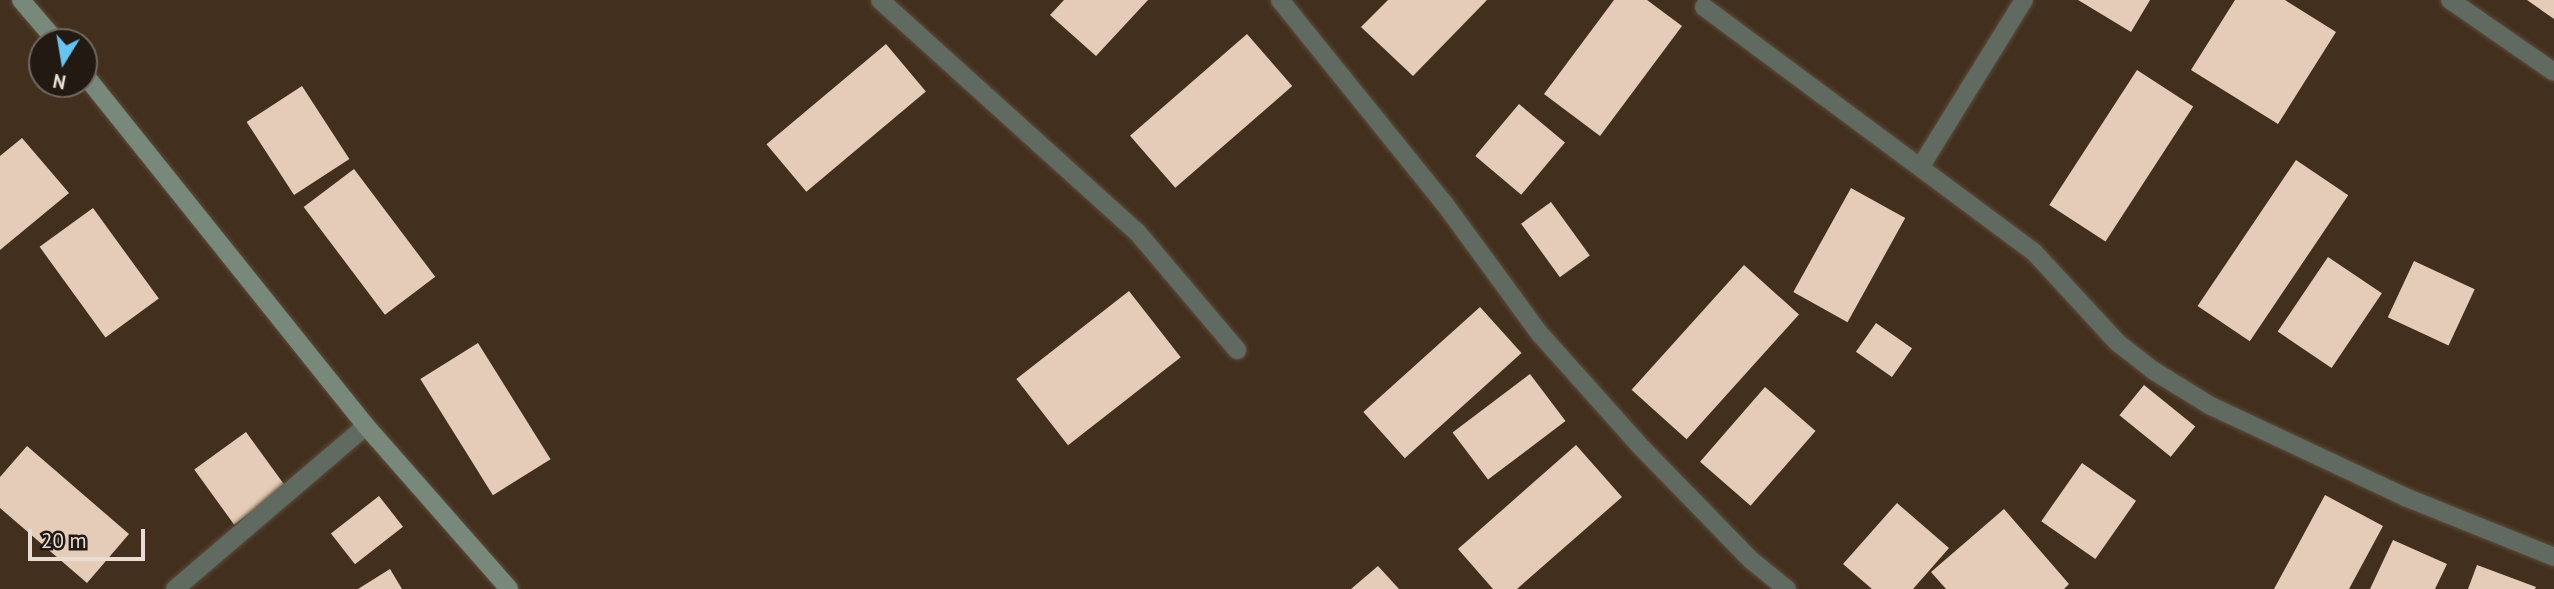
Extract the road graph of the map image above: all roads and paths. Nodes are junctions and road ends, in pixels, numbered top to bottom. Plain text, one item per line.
1 (21, 0) edge
2 (880, 0) edge
3 (1280, 0) edge
4 (2024, 0) edge
5 (2450, 0) edge
6 (1704, 7) dead end
7 (45, 28) edge
8 (2554, 72) edge
9 (98, 91) edge
10 (1921, 166) junction
11 (1237, 349) dead end
12 (366, 426) junction
13 (2554, 556) edge
14 (175, 589) edge
15 (509, 589) edge
16 (1787, 589) edge

1 - 7 street
2 - 11 street
3 - 16 street
4 - 10 street
5 - 8 street
6 - 10 street
9 - 12 street
10 - 13 street
12 - 14 street
12 - 15 street

